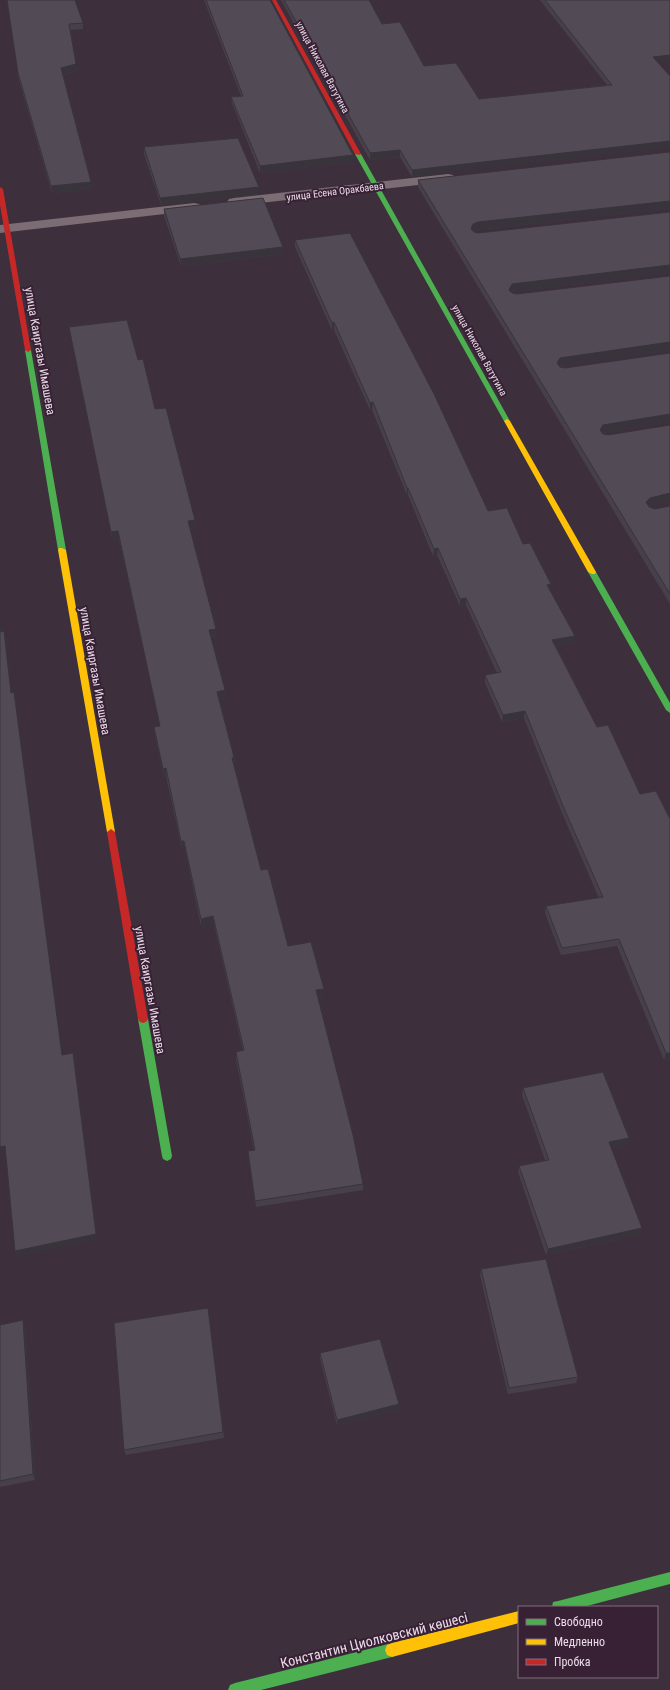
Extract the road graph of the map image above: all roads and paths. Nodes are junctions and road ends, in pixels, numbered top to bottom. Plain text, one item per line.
1 (274, 0) edge
2 (461, 176) edge
3 (375, 186) junction
4 (0, 189) edge
5 (3, 229) edge
6 (670, 710) edge
7 (167, 1156) dead end
8 (670, 1578) edge
9 (562, 1606) edge
10 (518, 1617) edge
11 (236, 1690) edge

1 - 3 street, улица Николая Ватутина
2 - 3 street, улица Есена Оракбаева
3 - 5 street, улица Есена Оракбаева
3 - 6 street, улица Николая Ватутина
4 - 5 street, улица Каиргазы Имашева
5 - 7 street, улица Каиргазы Имашева
8 - 9 street
10 - 11 street, Константин Циолковский көшесі

